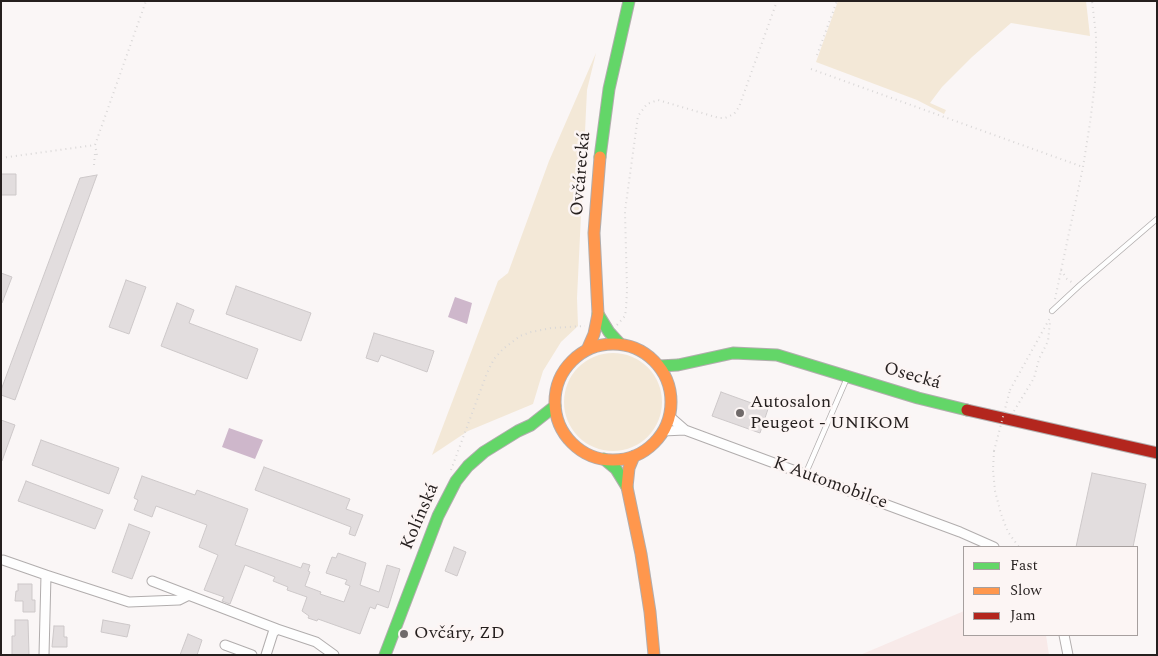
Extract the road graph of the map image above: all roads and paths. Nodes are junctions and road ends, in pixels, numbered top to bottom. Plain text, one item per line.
1 (146, 1) edge
2 (628, 1) edge
3 (777, 1) edge
4 (837, 1) edge
5 (1092, 1) edge
6 (817, 55) dead end
7 (811, 69) dead end
8 (95, 145) junction
9 (1, 158) edge
10 (94, 166) dead end
11 (1083, 167) junction
12 (1157, 219) edge
13 (1061, 270) junction
14 (1080, 285) junction
15 (1052, 311) junction
16 (598, 314) junction
17 (1050, 320) junction
18 (609, 332) junction
19 (594, 334) junction
20 (620, 344) junction
21 (587, 350) junction
22 (689, 363) junction
23 (659, 366) junction
24 (848, 376) junction
25 (669, 386) junction
26 (555, 406) junction
27 (669, 416) junction
28 (1010, 421) junction
29 (531, 425) junction
30 (561, 428) junction
31 (685, 430) junction
32 (663, 431) junction
33 (1157, 453) edge
34 (634, 456) junction
35 (604, 459) junction
36 (449, 474) dead end
37 (805, 475) junction
38 (627, 488) junction
39 (992, 546) edge
40 (1018, 546) edge
41 (3, 560) dead end
42 (46, 575) junction
43 (152, 581) dead end
44 (189, 596) junction
45 (277, 629) junction
46 (1064, 636) edge
47 (225, 645) dead end
48 (44, 655) edge
49 (252, 655) edge
50 (266, 655) edge
51 (334, 655) edge
52 (385, 655) edge
53 (654, 655) edge
54 (1068, 655) edge

1 - 8 path
2 - 16 main road, Ovčárecká
3 - 18 path
4 - 6 path
5 - 11 path
7 - 11 path
8 - 9 path
8 - 10 path
11 - 13 path
12 - 14 lane
13 - 14 path
13 - 15 path
14 - 15 lane
15 - 17 path
16 - 18 main road
16 - 19 main road, Ovčárecká
17 - 28 path
17 - 40 path, bridge
18 - 20 main road
19 - 21 main road, Ovčárecká
19 - 36 path
20 - 21 main road
20 - 23 main road
21 - 26 main road
22 - 23 main road, Osecká
22 - 24 main road, Osecká
22 - 25 main road
23 - 25 main road
24 - 28 main road, Osecká
24 - 37 lane
25 - 27 main road
26 - 29 main road, Kolínská
26 - 30 main road
27 - 31 street, K Automobilce
27 - 32 main road
28 - 33 main road, Osecká
29 - 30 main road, Kolínská
29 - 52 main road, Kolínská
30 - 35 main road
31 - 32 street
31 - 37 street, K Automobilce
32 - 34 main road
34 - 35 main road
34 - 38 main road
35 - 38 main road
37 - 39 street, K Automobilce
38 - 53 main road
41 - 42 street
42 - 44 street
42 - 48 street
43 - 44 street
44 - 45 street
45 - 50 street
45 - 51 street
46 - 54 street
47 - 49 street

